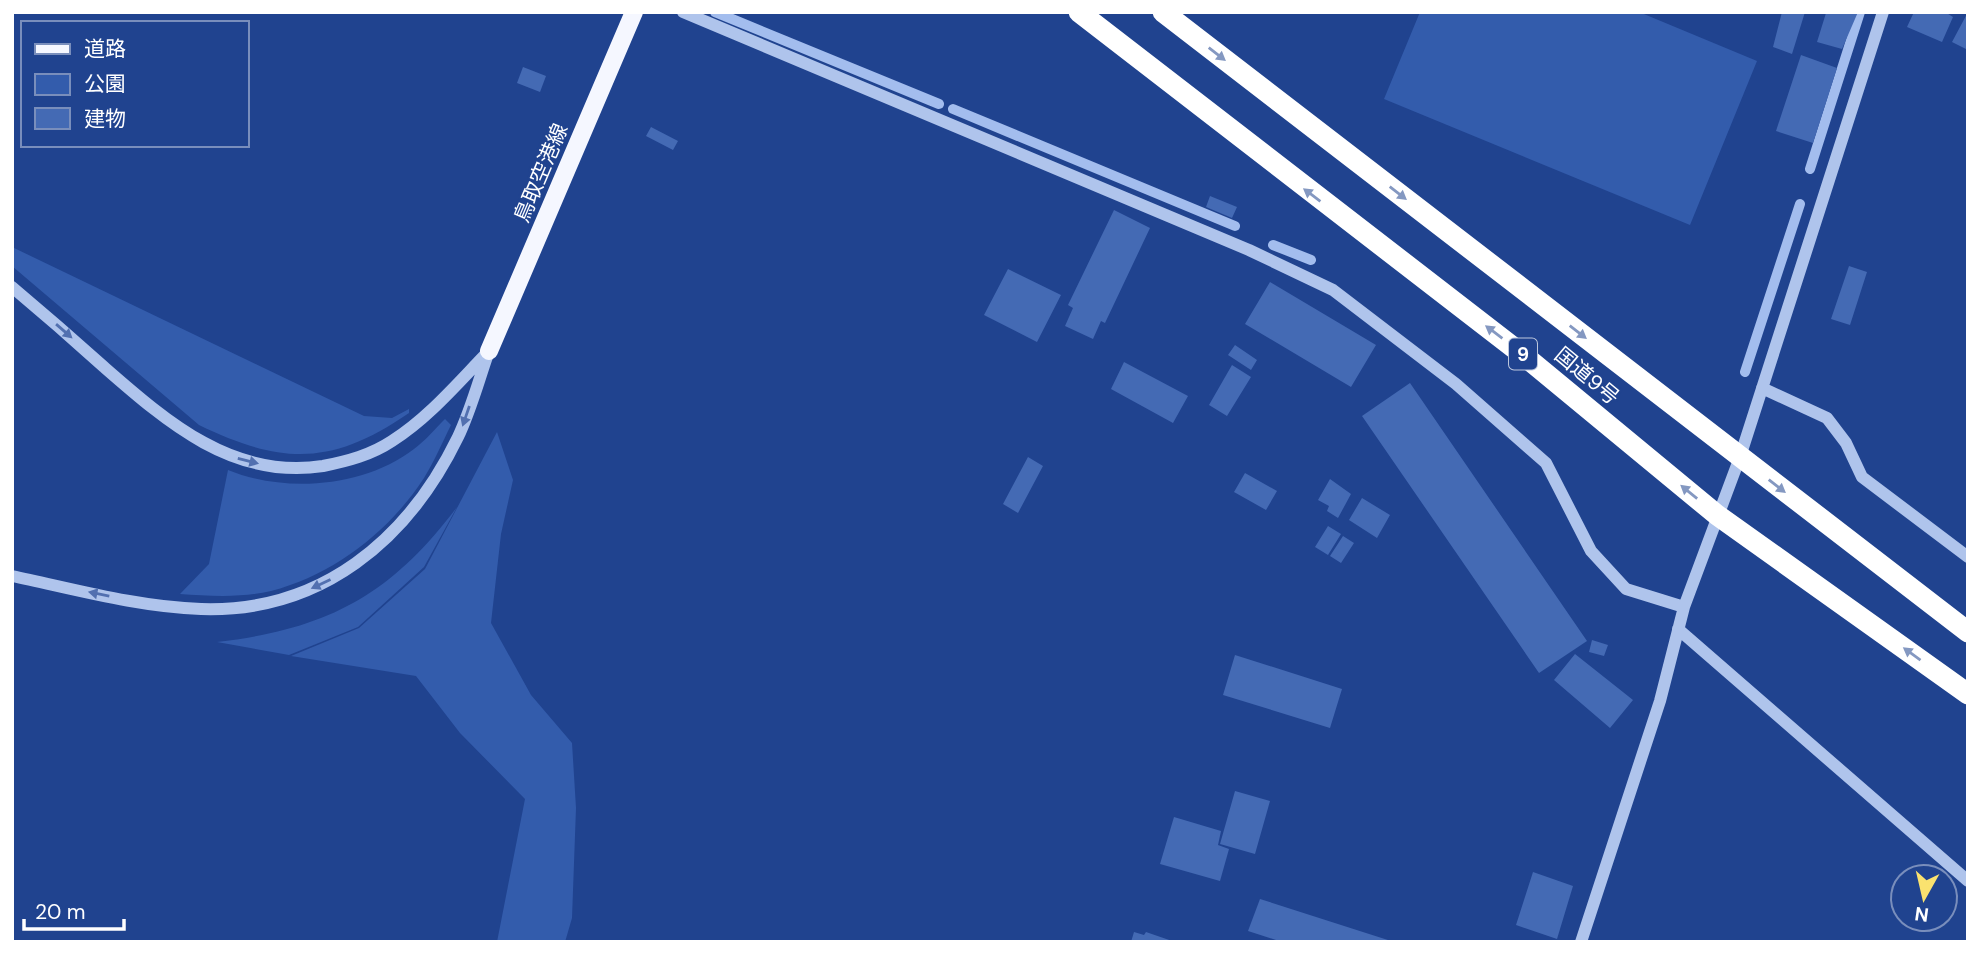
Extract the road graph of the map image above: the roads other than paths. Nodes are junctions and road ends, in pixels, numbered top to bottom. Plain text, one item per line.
1 (634, 12) edge
2 (683, 12) edge
3 (1079, 12) edge
4 (1163, 12) edge
5 (1882, 12) edge
6 (12, 287) edge
7 (489, 351) junction
8 (1762, 388) junction
9 (1740, 457) junction
10 (1717, 515) junction
11 (1968, 557) edge
12 (12, 576) edge
13 (1684, 607) junction
14 (1678, 629) junction
15 (1968, 632) edge
16 (1968, 694) edge
17 (1968, 881) edge
18 (1581, 942) edge

1 - 7 main road, 鳥取空港線
2 - 13 street
10 -> 3 highway, 国道9号 / 9
4 -> 9 highway, 国道9号 / 9
5 - 8 street
6 -> 7 street
7 -> 12 street
8 - 9 street
8 - 11 street
9 - 10 street
9 -> 15 highway, 国道9号 / 9
10 - 13 street
16 -> 10 highway, 国道9号 / 9
13 - 14 street
14 - 17 street
14 - 18 street

